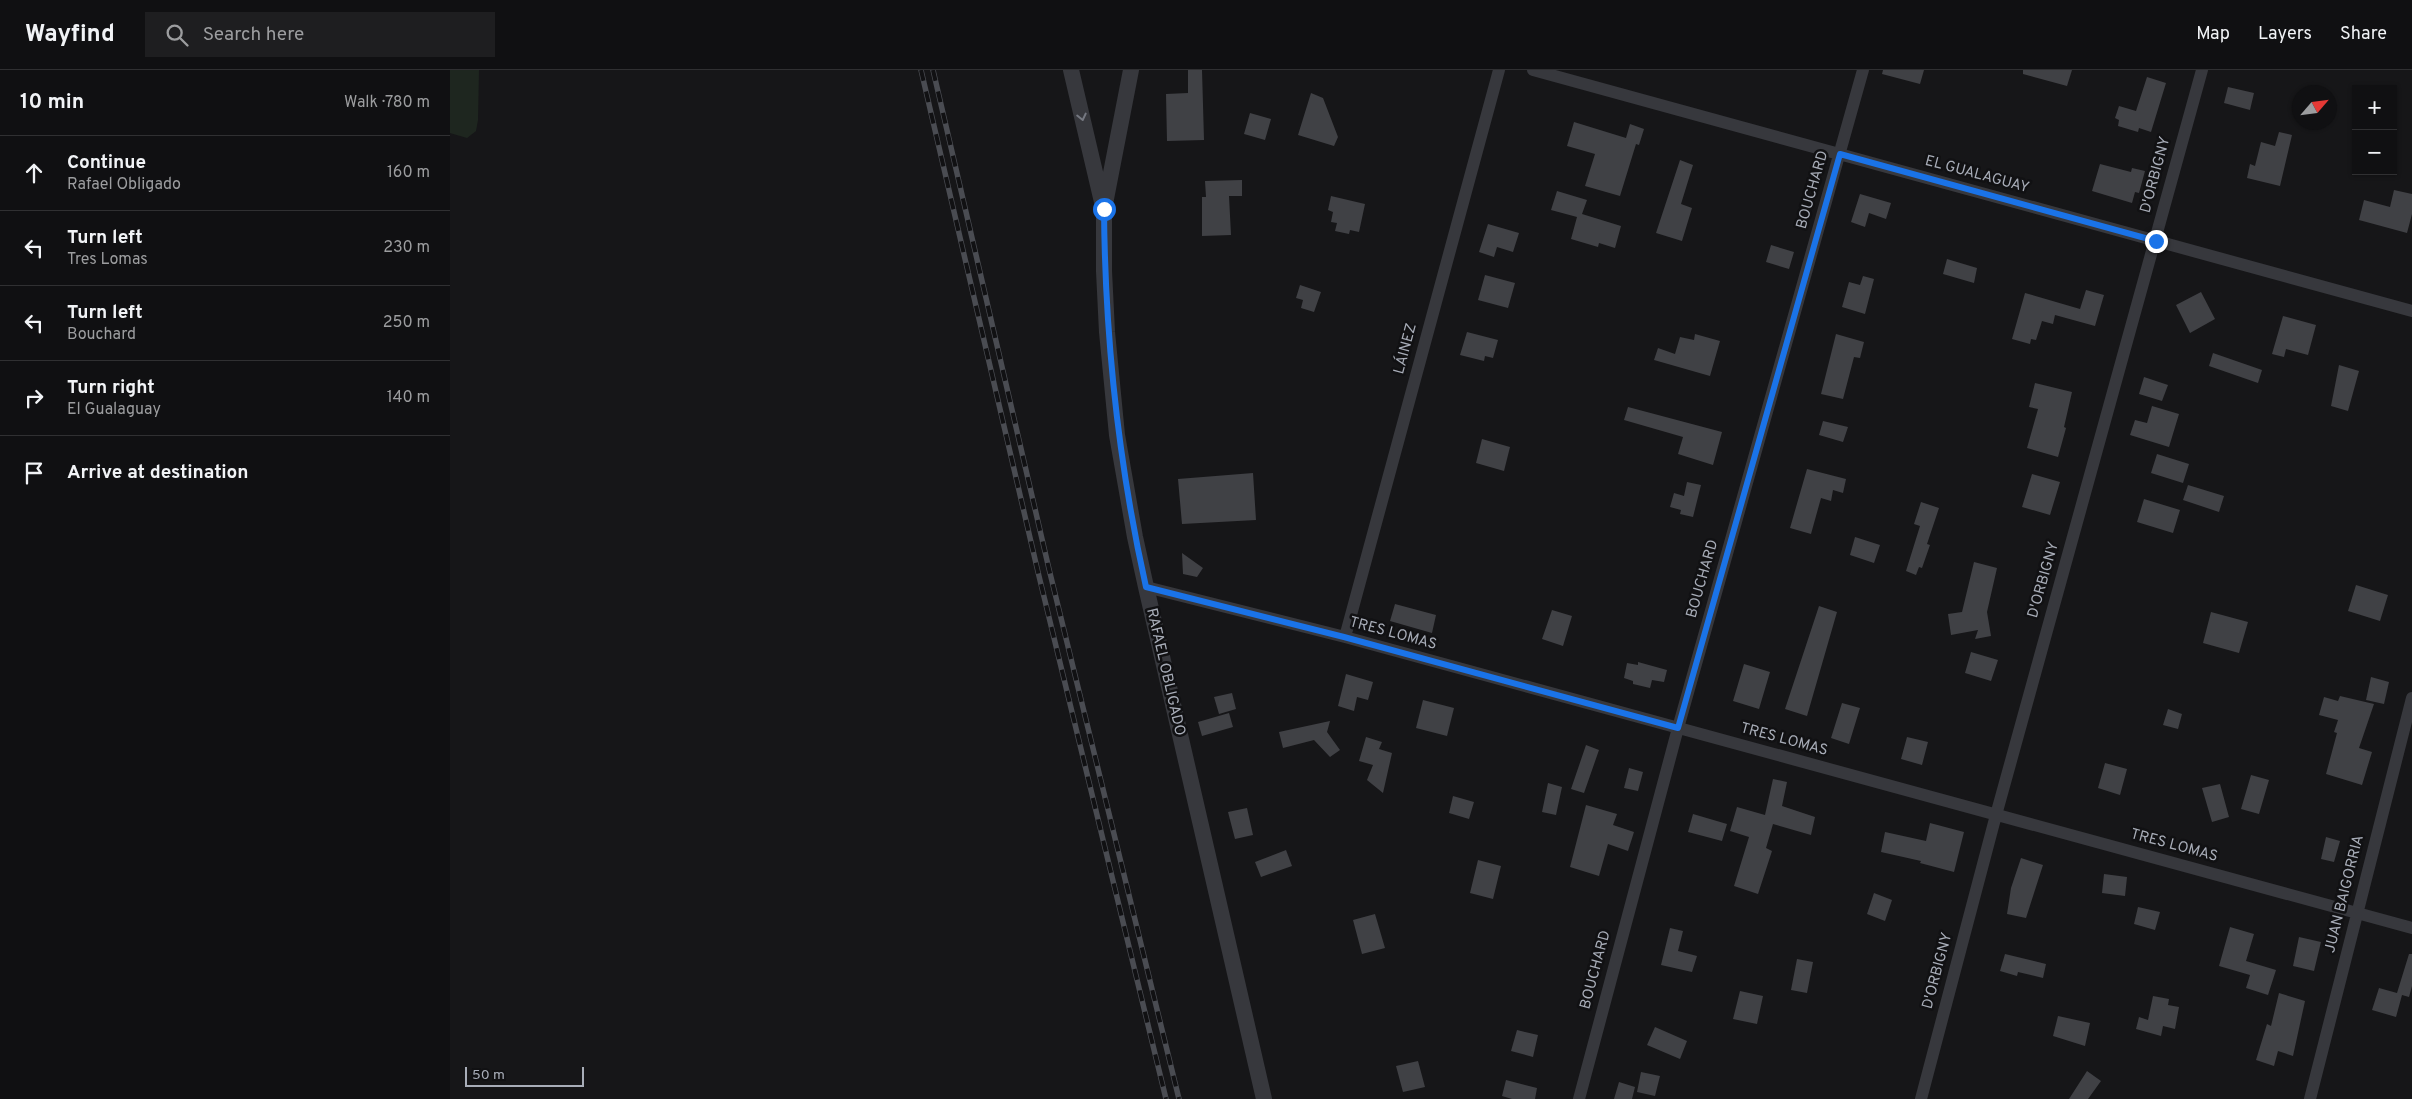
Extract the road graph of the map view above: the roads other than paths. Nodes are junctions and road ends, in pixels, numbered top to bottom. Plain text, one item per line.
1 (1071, 70) edge
2 (1131, 70) edge
3 (1500, 70) edge
4 (1533, 70) edge
5 (1863, 70) edge
6 (2202, 70) edge
7 (1840, 154) junction
8 (1104, 209) junction
9 (2156, 241) junction
10 (2412, 311) edge
11 (1146, 587) junction
12 (1344, 637) junction
13 (2412, 698) edge
14 (1678, 728) junction
15 (1996, 815) junction
16 (2357, 913) junction
17 (2412, 928) edge
18 (1264, 1099) edge
19 (1579, 1099) edge
20 (1921, 1099) edge
21 (2310, 1099) edge

1 -> 8 street, RAFAEL OBLIGADO
2 - 8 street, RAFAEL OBLIGADO
3 - 12 street, LÁINEZ
4 - 7 street, EL GUALAGUAY
5 - 7 street, BOUCHARD
6 - 9 street, D'ORBIGNY
7 - 9 street, EL GUALAGUAY
7 - 14 street, BOUCHARD
8 - 11 street, RAFAEL OBLIGADO
9 - 10 street, EL GUALAGUAY
9 - 15 street, D'ORBIGNY
11 - 12 street, TRES LOMAS
11 - 18 street, RAFAEL OBLIGADO
12 - 14 street, TRES LOMAS
13 - 16 street, JUAN BAIGORRIA
14 - 15 street, TRES LOMAS
14 - 19 street, BOUCHARD
15 - 16 street, TRES LOMAS
15 - 20 street, D'ORBIGNY
16 - 17 street, TRES LOMAS
16 - 21 street, JUAN BAIGORRIA

